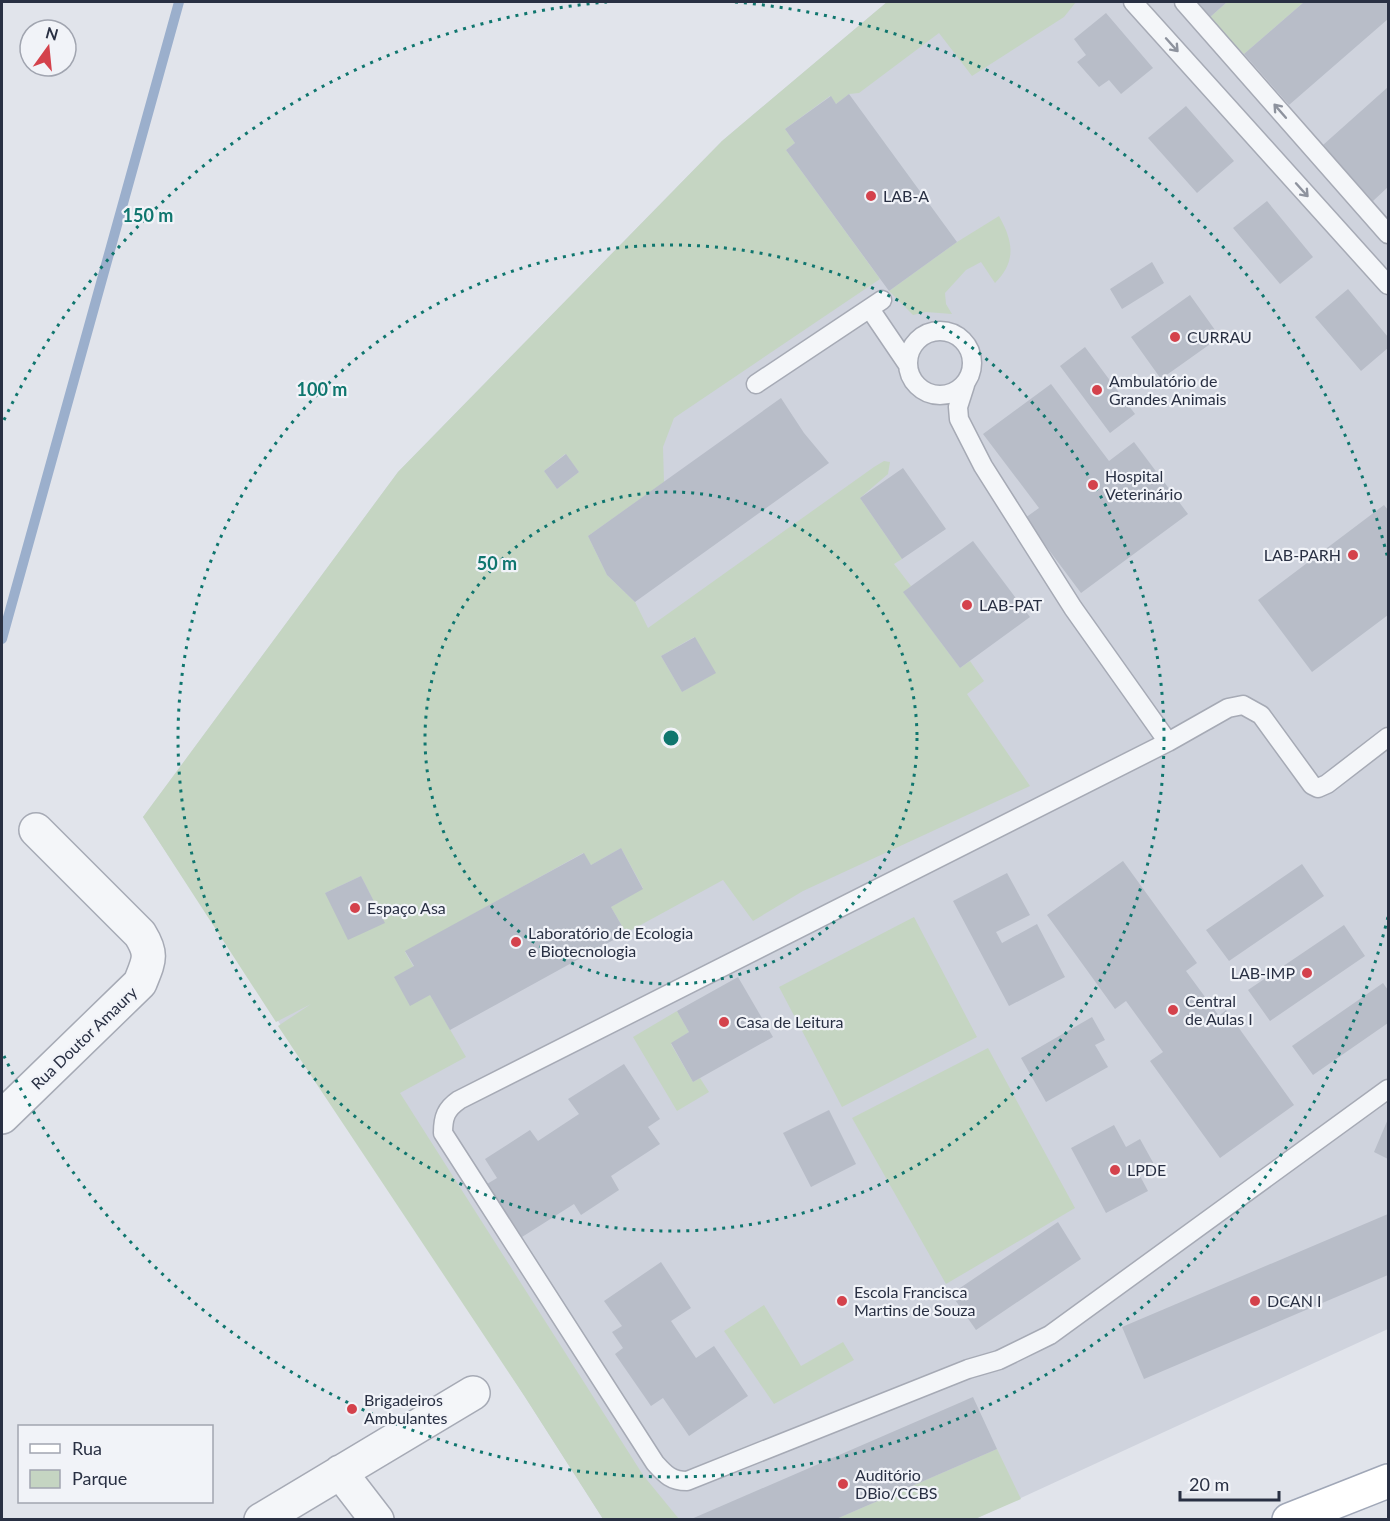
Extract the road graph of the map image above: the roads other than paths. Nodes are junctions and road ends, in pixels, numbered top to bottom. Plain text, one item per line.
1 (1132, 2) edge
2 (1184, 2) edge
3 (1389, 234) edge
4 (1389, 285) edge
5 (908, 365) junction
6 (756, 384) dead end
7 (965, 385) junction
8 (1389, 737) edge
9 (1168, 742) junction
10 (36, 830) dead end
11 (1389, 1089) edge
12 (2, 1117) edge
13 (473, 1394) dead end
14 (340, 1472) junction
15 (1389, 1481) edge
16 (261, 1520) edge
17 (376, 1520) edge
18 (1289, 1520) edge

1 -> 4 lane
3 -> 2 lane
5 - 6 lane
5 - 7 lane
5 - 7 lane
7 - 9 lane
8 - 9 lane
9 - 11 lane
10 - 12 street, Rua Doutor Amaury
13 - 14 street
14 - 16 street
14 - 17 street
15 - 18 main road

